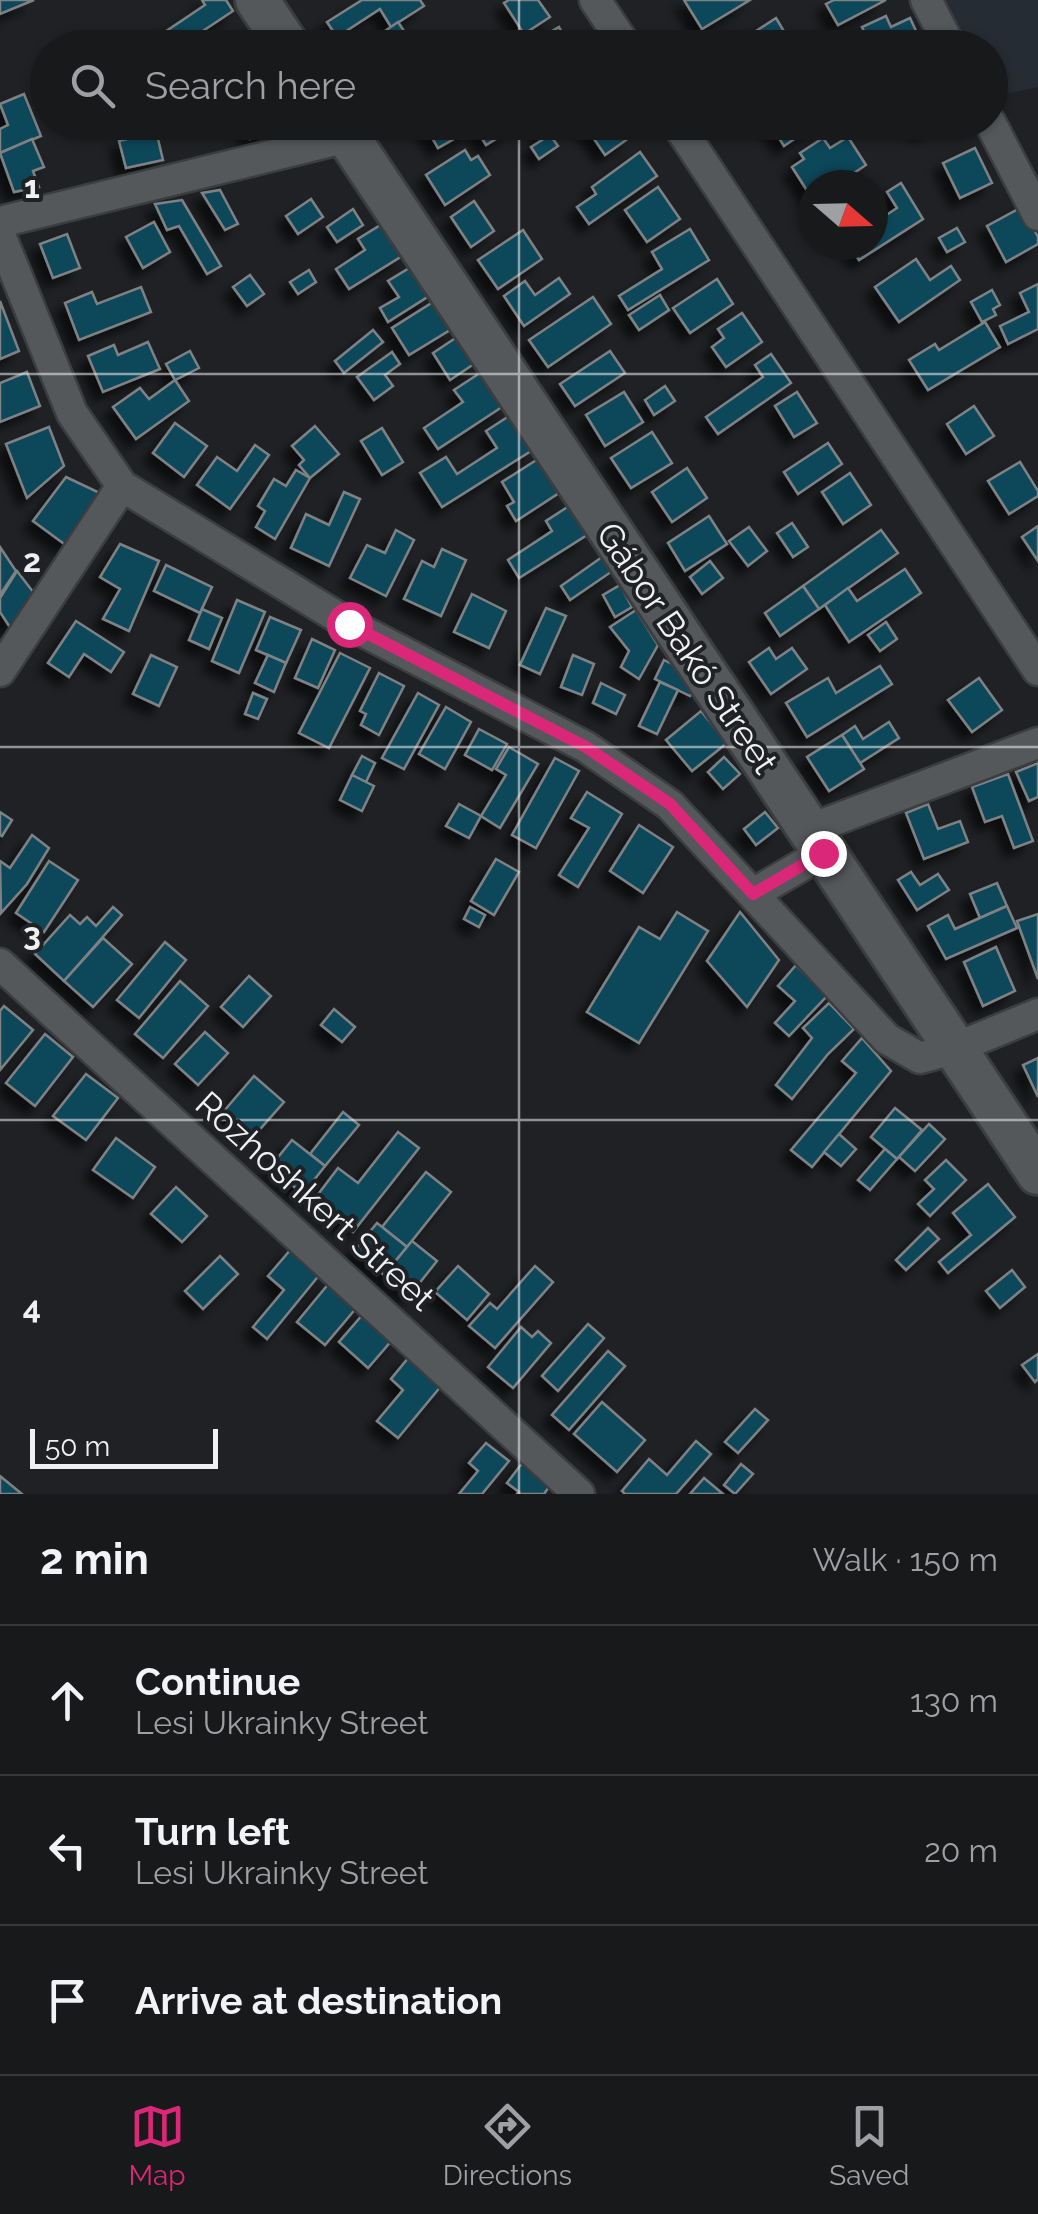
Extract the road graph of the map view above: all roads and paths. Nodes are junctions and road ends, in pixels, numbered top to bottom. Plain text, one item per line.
1 (257, 0) edge
2 (595, 0) edge
3 (926, 0) edge
4 (277, 30) edge
5 (615, 30) edge
6 (941, 30) edge
7 (306, 140) edge
8 (350, 140) edge
9 (688, 140) edge
10 (999, 140) edge
11 (1038, 215) edge
12 (0, 222) edge
13 (0, 235) edge
14 (122, 486) junction
15 (1038, 670) edge
16 (0, 671) edge
17 (1038, 743) edge
18 (816, 842) junction
19 (753, 894) junction
20 (0, 964) edge
21 (1038, 1014) edge
22 (953, 1048) junction
23 (1038, 1173) edge
24 (579, 1494) edge

1 - 4 street
2 - 5 street
3 - 6 street
7 - 12 street
8 - 18 street, Gábor Bakó Street
9 - 15 street
10 - 11 street
13 - 14 street
14 - 16 street
14 - 19 street
17 - 18 street
18 - 19 street
18 - 22 street, Gábor Bakó Street
19 - 22 street
20 - 24 street, Rozhoshkert Street
21 - 22 street
22 - 23 street, Gábor Bakó Street

